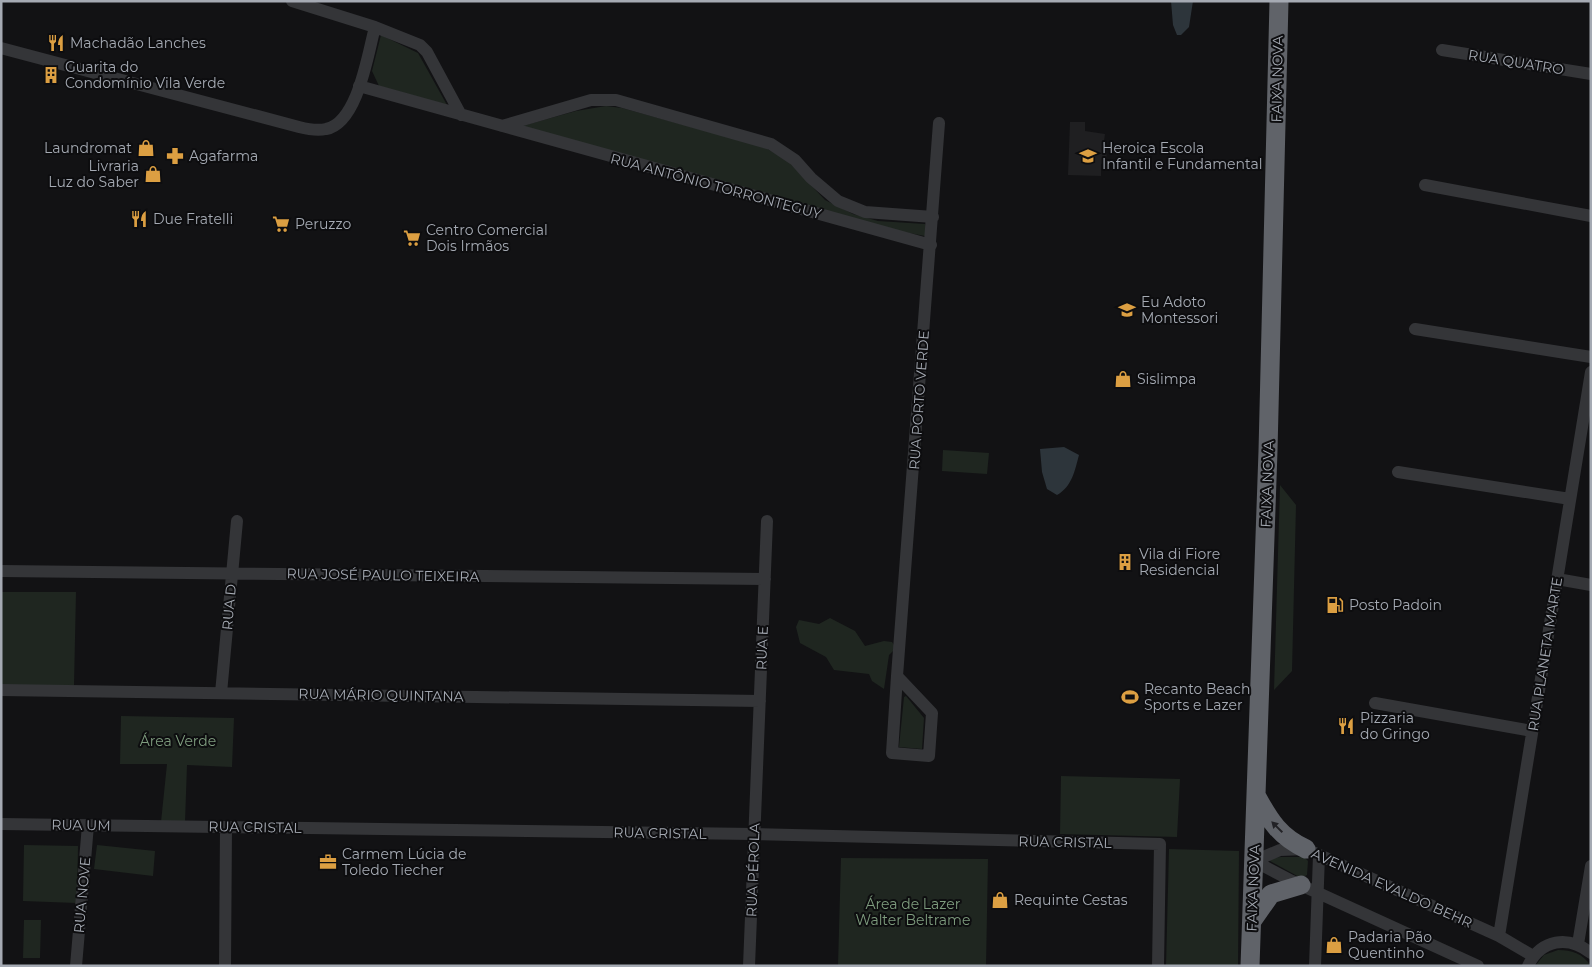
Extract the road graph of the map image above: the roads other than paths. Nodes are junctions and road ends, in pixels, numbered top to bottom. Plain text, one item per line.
1 (292, 1) edge
2 (1279, 1) edge
3 (375, 27) junction
4 (3, 47) edge
5 (1442, 50) dead end
6 (1591, 74) edge
7 (359, 86) junction
8 (461, 115) junction
9 (939, 123) dead end
10 (502, 126) junction
11 (1425, 185) dead end
12 (1591, 216) edge
13 (933, 217) junction
14 (930, 245) junction
15 (1415, 329) dead end
16 (1591, 357) edge
17 (1591, 372) edge
18 (1398, 472) dead end
19 (1570, 499) junction
20 (238, 521) dead end
21 (767, 521) dead end
22 (1, 570) edge
23 (232, 573) junction
24 (765, 579) junction
25 (1557, 580) junction
26 (1591, 585) edge
27 (897, 676) junction
28 (1, 690) edge
29 (221, 693) junction
30 (760, 701) junction
31 (1375, 703) dead end
32 (1532, 731) junction
33 (757, 774) joint
34 (1256, 796) junction
35 (1, 824) edge
36 (88, 825) junction
37 (160, 826) joint
38 (226, 827) junction
39 (754, 834) junction
40 (1312, 852) junction
41 (1254, 861) junction
42 (1591, 866) edge
43 (1309, 889) junction
44 (1252, 921) junction
45 (1499, 936) junction
46 (1578, 944) junction
47 (1591, 953) edge
48 (1531, 961) edge
49 (76, 966) edge
50 (225, 966) edge
51 (749, 966) edge
52 (1158, 966) edge
53 (1250, 966) edge
54 (1315, 966) edge
55 (1478, 966) edge

1 - 3 street
2 - 34 highway, FAIXA NOVA
3 - 7 street
3 - 8 street
4 - 7 street
5 - 6 street, RUA QUATRO
7 - 8 street, RUA ANTÔNIO TORRONTEGUY
8 - 10 street, RUA ANTÔNIO TORRONTEGUY
9 - 13 street, RUA PORTO VERDE
10 - 13 street, RUA ANTÔNIO TORRONTEGUY
10 - 14 street, RUA ANTÔNIO TORRONTEGUY
11 - 12 street
13 - 14 street, RUA PORTO VERDE
14 - 27 street, RUA PORTO VERDE
15 - 16 street
17 - 19 street, RUA PLANETA MARTE
18 - 19 street
19 - 25 street, RUA PLANETA MARTE
20 - 23 street, RUA D
21 - 24 street, RUA E
22 - 23 street, RUA JOSÉ PAULO TEIXEIRA
23 - 24 street, RUA JOSÉ PAULO TEIXEIRA
23 - 29 street, RUA D
24 - 30 street, RUA E
25 - 26 street
25 - 32 street, RUA PLANETA MARTE
27 - 27 street, RUA PORTO VERDE
28 - 29 street, RUA MÁRIO QUINTANA
29 - 30 street, RUA MÁRIO QUINTANA
30 - 33 street, RUA E
31 - 32 street
32 - 45 street, RUA PLANETA MARTE
33 - 39 street, RUA PÉROLA
40 -> 34 highway
34 - 41 highway, FAIXA NOVA
35 - 36 street, RUA UM
36 - 37 street, RUA UM
36 - 49 street, RUA NOVE
37 - 38 street, RUA CRISTAL
38 - 39 street, RUA CRISTAL
38 - 50 street
39 - 51 street, RUA PÉROLA
39 - 52 street, RUA CRISTAL
40 - 41 street, AVENIDA EVALDO BEHR
40 - 43 street
40 - 45 street, AVENIDA EVALDO BEHR
41 - 43 street
41 - 44 highway, FAIXA NOVA
42 - 46 street
43 - 44 highway
43 - 54 street
43 - 55 street
44 - 53 highway, FAIXA NOVA
45 - 48 street, AVENIDA EVALDO BEHR
46 - 47 street
46 - 48 street

